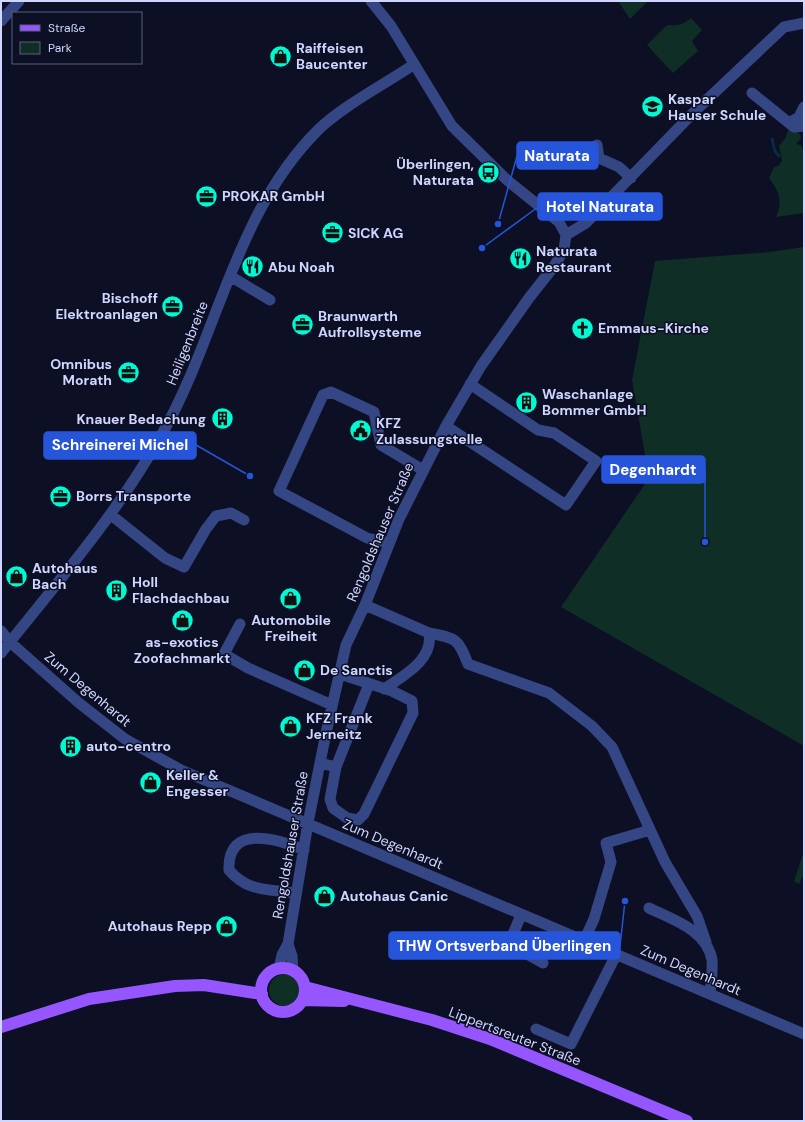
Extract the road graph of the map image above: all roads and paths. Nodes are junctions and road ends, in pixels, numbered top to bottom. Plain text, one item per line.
1 (19, 1) edge
2 (371, 1) edge
3 (1, 22) edge
4 (804, 23) edge
5 (413, 65) junction
6 (752, 93) dead end
7 (804, 107) edge
8 (789, 123) junction
9 (804, 126) edge
10 (597, 145) dead end
11 (631, 178) junction
12 (566, 235) junction
13 (230, 276) junction
14 (270, 300) dead end
15 (470, 384) junction
16 (446, 426) junction
17 (423, 470) junction
18 (111, 515) junction
19 (244, 520) dead end
20 (389, 543) junction
21 (365, 605) junction
22 (240, 624) dead end
23 (1, 631) edge
24 (429, 632) junction
25 (10, 642) junction
26 (1, 653) edge
27 (340, 674) junction
28 (369, 684) junction
29 (384, 689) junction
30 (332, 705) junction
31 (320, 763) junction
32 (336, 767) junction
33 (308, 823) junction
34 (650, 830) junction
35 (304, 850) junction
36 (295, 893) junction
37 (649, 908) dead end
38 (521, 915) junction
39 (584, 941) junction
40 (706, 942) junction
41 (288, 944) junction
42 (616, 955) junction
43 (543, 963) dead end
44 (279, 969) junction
45 (293, 970) junction
46 (305, 987) junction
47 (262, 989) junction
48 (710, 994) junction
49 (303, 1000) junction
50 (363, 1002) junction
51 (1, 1027) edge
52 (536, 1029) dead end
53 (804, 1034) edge
54 (687, 1121) edge

1 - 3 street
2 - 5 street
4 - 11 street
5 - 12 street
5 - 13 street, Heiligenbreite
6 - 8 street
7 - 8 street
8 - 9 street
10 - 11 street
11 - 12 street
12 - 15 street, Rengoldshauser Straße
13 - 14 street
13 - 18 street, Heiligenbreite
15 - 16 street, Rengoldshauser Straße
15 - 16 street
16 - 17 street, Rengoldshauser Straße
17 - 20 street, Rengoldshauser Straße
17 - 20 street
18 - 19 street
18 - 25 street, Heiligenbreite
20 - 21 street, Rengoldshauser Straße
21 - 24 street
21 - 27 street, Rengoldshauser Straße
22 - 30 street
23 - 25 street, Zum Degenhardt
24 - 29 street
24 - 34 street
25 - 26 street, Heiligenbreite
25 - 33 street, Zum Degenhardt
27 - 28 street
27 - 30 street, Rengoldshauser Straße
28 - 29 street
28 - 32 street
29 - 32 street
30 - 31 street, Rengoldshauser Straße
31 - 32 street
31 - 33 street, Rengoldshauser Straße
33 - 35 street, Rengoldshauser Straße
33 - 38 street, Zum Degenhardt
34 - 39 street
34 - 40 street
35 - 36 street, Rengoldshauser Straße
35 - 36 street
36 - 41 street, Rengoldshauser Straße
37 - 40 street
38 - 39 street, Zum Degenhardt
38 - 43 street
39 - 42 street, Zum Degenhardt
40 - 48 street
41 - 44 street, Rengoldshauser Straße
41 - 45 street, Rengoldshauser Straße
42 - 48 street, Zum Degenhardt
42 - 52 street
44 - 45 main road
44 - 47 main road
45 - 46 main road
46 - 49 main road
46 - 50 main road, Lippertsreuter Straße
47 - 49 main road
47 - 51 main road
48 - 53 street, Zum Degenhardt
49 - 50 main road
50 - 54 main road, Lippertsreuter Straße

